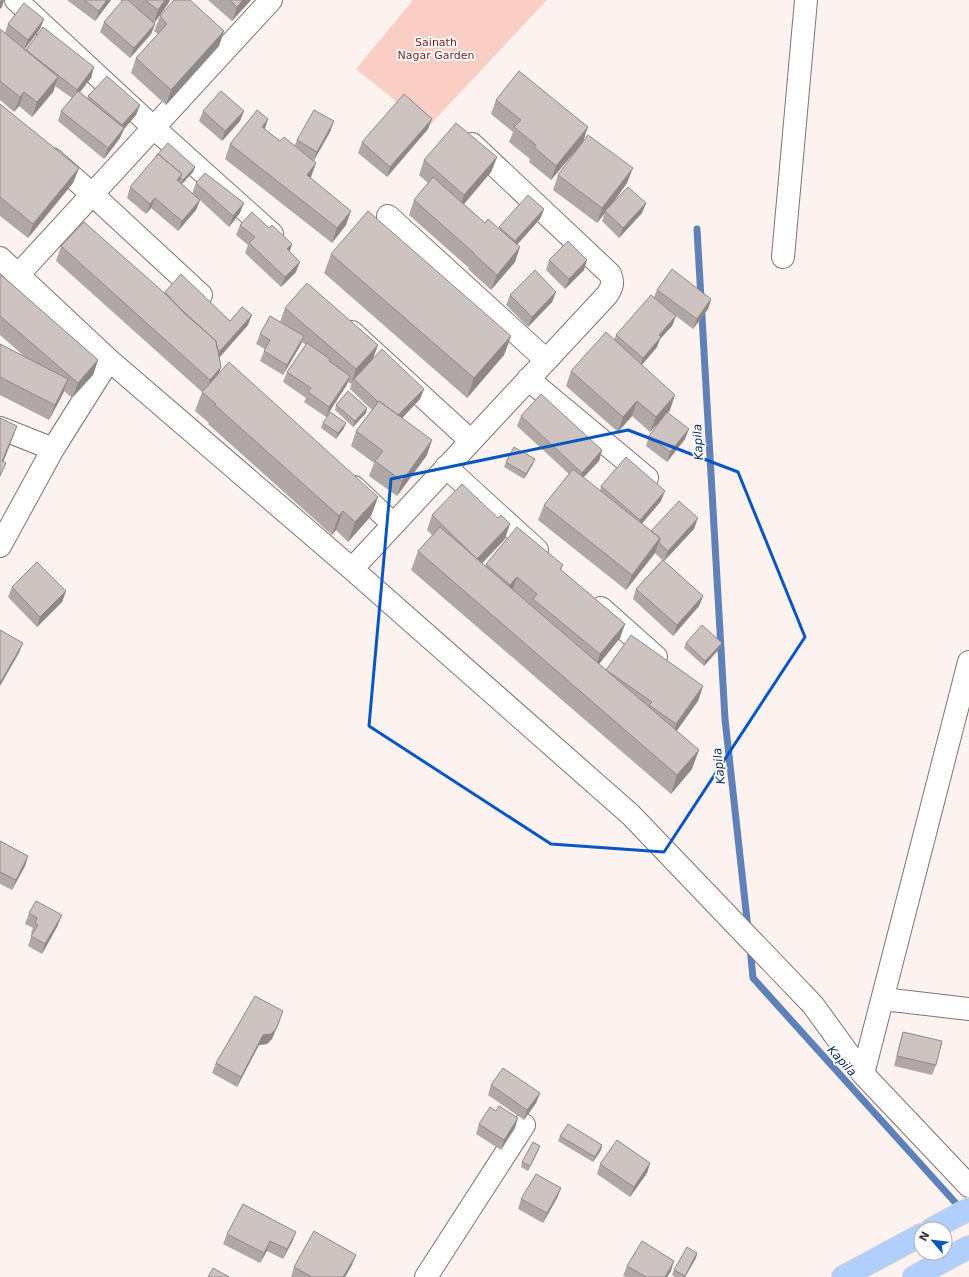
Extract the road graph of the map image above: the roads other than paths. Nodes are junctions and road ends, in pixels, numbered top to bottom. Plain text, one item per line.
1 (16, 0) edge
2 (271, 0) edge
3 (806, 0) edge
4 (154, 128) junction
5 (460, 133) edge
6 (35, 144) edge
7 (92, 195) junction
8 (388, 216) dead end
9 (288, 249) edge
10 (783, 257) dead end
11 (0, 258) edge
12 (18, 276) junction
13 (217, 311) edge
14 (339, 320) edge
15 (109, 360) junction
16 (546, 360) junction
17 (528, 379) junction
18 (0, 428) edge
19 (471, 441) junction
20 (53, 449) junction
21 (446, 467) junction
22 (342, 476) edge
23 (656, 485) edge
24 (393, 524) junction
25 (1, 544) edge
26 (550, 562) edge
27 (352, 569) junction
28 (585, 594) edge
29 (969, 662) edge
30 (672, 672) edge
31 (883, 999) junction
32 (969, 1009) edge
33 (863, 1074) junction
34 (524, 1125) dead end
35 (969, 1186) edge
36 (969, 1209) edge
37 (947, 1221) edge
38 (913, 1239) edge
39 (969, 1247) edge
40 (426, 1277) edge
41 (843, 1277) edge
42 (914, 1277) edge

1 - 4 street
2 - 4 street
3 - 10 street
4 - 7 street
4 - 9 street
5 - 16 street
6 - 7 street
7 - 12 street
7 - 13 street
8 - 16 street
11 - 12 street
12 - 15 street
14 - 19 street
15 - 20 street
15 - 27 street
16 - 17 street
17 - 19 street
17 - 23 street
18 - 20 street
19 - 21 street
20 - 25 street
21 - 24 street
21 - 26 street
22 - 24 street
24 - 27 street
27 - 33 street
28 - 30 street
29 - 31 street
31 - 32 street
31 - 33 street
33 - 35 street
34 - 40 street
36 - 37 main road
38 - 41 main road
39 - 42 main road

